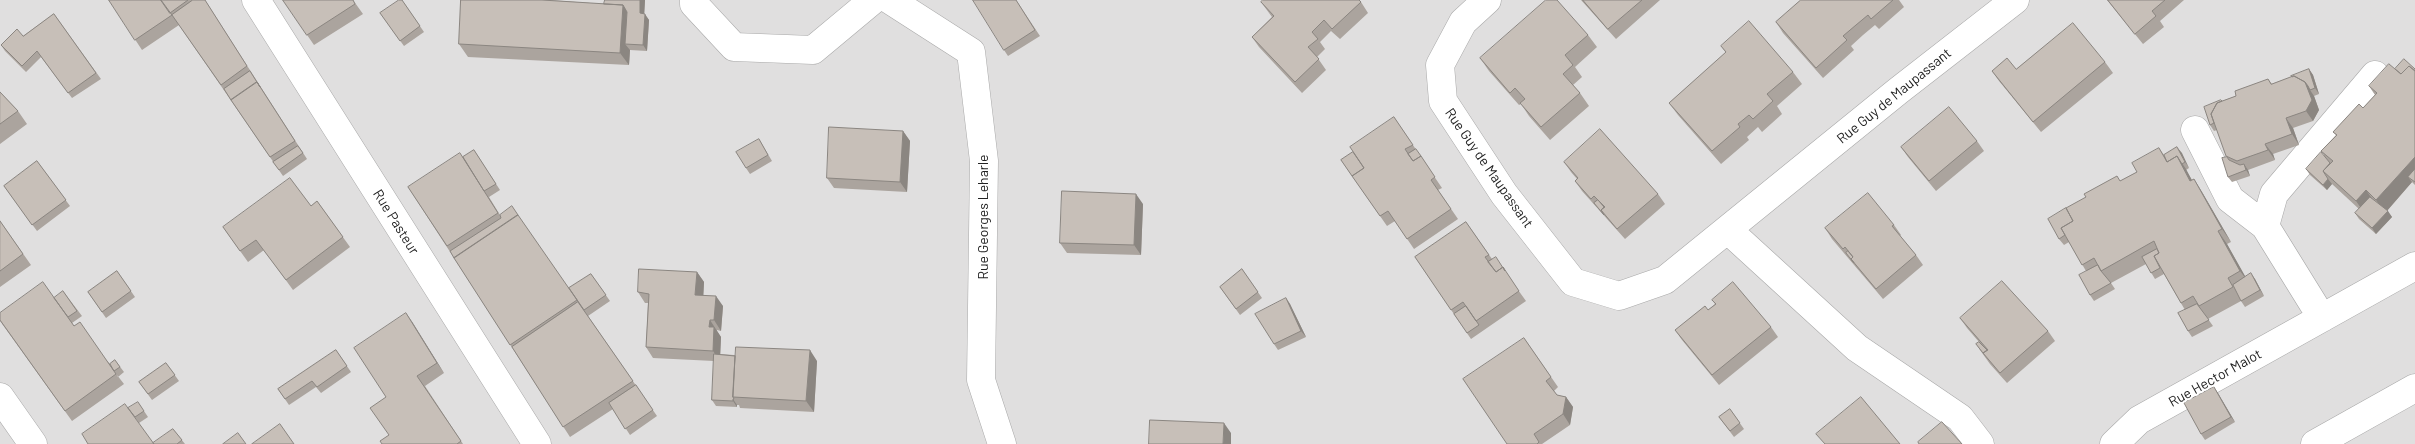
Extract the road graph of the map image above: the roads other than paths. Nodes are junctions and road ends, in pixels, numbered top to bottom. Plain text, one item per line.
1 (256, 0) edge
2 (694, 0) edge
3 (873, 0) edge
4 (890, 0) edge
5 (1487, 0) edge
6 (2015, 0) edge
7 (2375, 75) dead end
8 (2194, 130) dead end
9 (2265, 226) junction
10 (1728, 230) junction
11 (2415, 266) edge
12 (2322, 318) junction
13 (2415, 388) edge
14 (0, 397) edge
15 (33, 444) edge
16 (536, 444) edge
17 (1002, 444) edge
18 (1980, 444) edge
19 (2114, 444) edge
20 (2314, 444) edge

1 - 16 street, Rue Pasteur
2 - 3 street
4 - 17 street, Rue Georges Leharle
5 - 10 street, Rue Guy de Maupassant
6 - 10 street, Rue Guy de Maupassant
7 - 9 street
8 - 9 street
9 - 12 street
10 - 18 street
11 - 12 street, Rue Hector Malot
12 - 19 street, Rue Hector Malot
13 - 20 street
14 - 15 street

